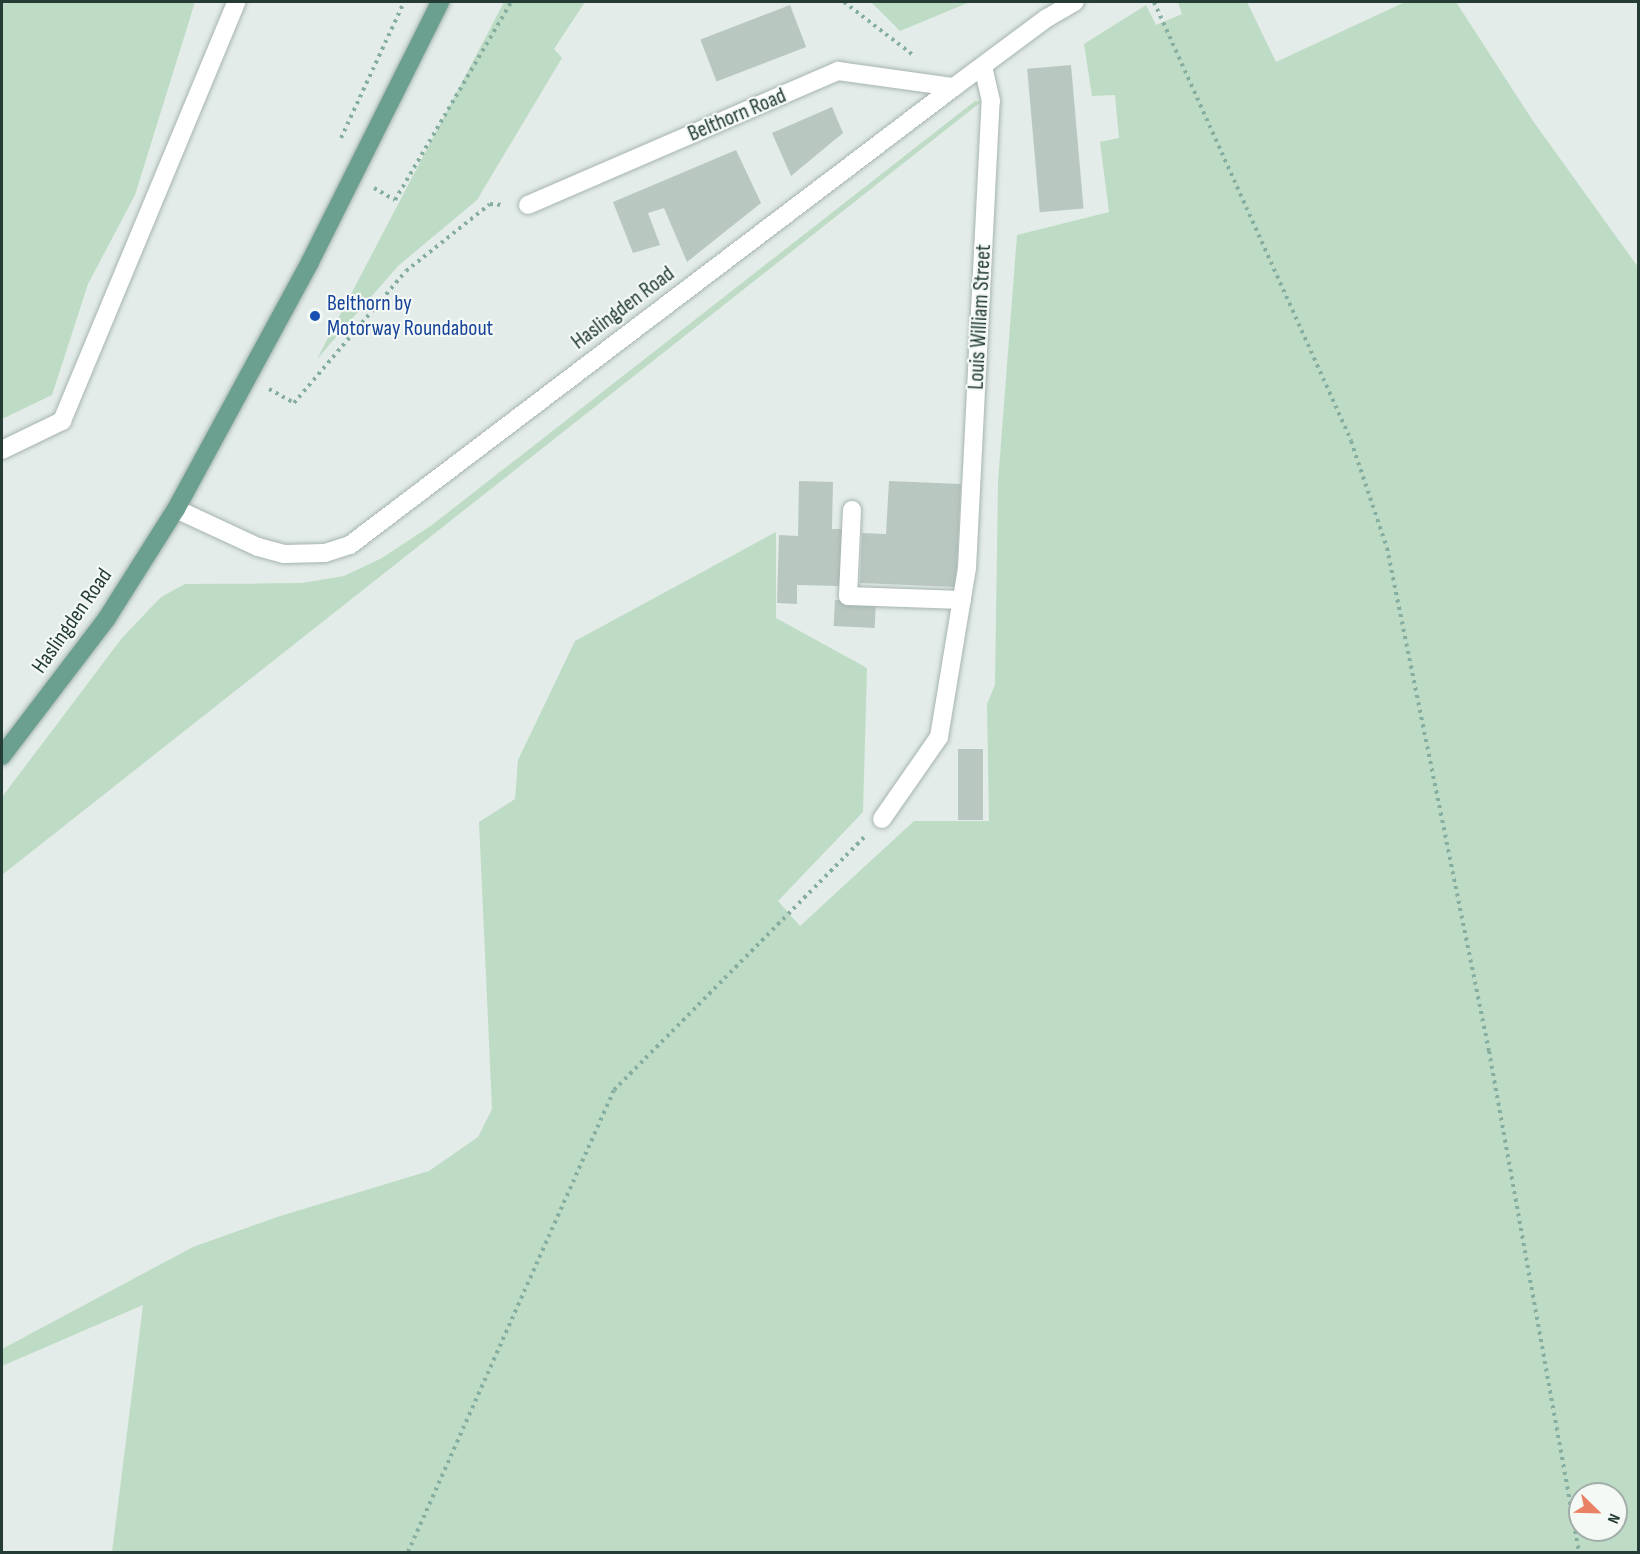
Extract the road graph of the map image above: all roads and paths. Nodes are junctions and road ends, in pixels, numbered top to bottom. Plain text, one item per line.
1 (236, 2) edge
2 (440, 2) edge
3 (511, 2) edge
4 (844, 2) edge
5 (1075, 2) edge
6 (1154, 2) edge
7 (917, 59) dead end
8 (982, 66) junction
9 (954, 87) junction
10 (353, 176) junction
11 (528, 205) joint
12 (248, 378) junction
13 (2, 450) edge
14 (176, 509) junction
15 (852, 510) dead end
16 (962, 600) junction
17 (2, 756) edge
18 (882, 819) joint
19 (408, 1552) edge
20 (1579, 1552) edge

1 - 13 street
2 - 10 main road, Haslingden Road
3 - 10 path
4 - 7 path
5 - 8 street, Haslingden Road
6 - 20 path
8 - 9 street, Haslingden Road
8 - 16 street, Louis William Street
9 - 11 street, Belthorn Road
9 - 14 street, Haslingden Road
10 - 12 main road, Haslingden Road
11 - 12 path
12 - 14 main road, Haslingden Road
14 - 17 main road, Haslingden Road
15 - 16 street
16 - 18 street, Louis William Street
18 - 19 path

